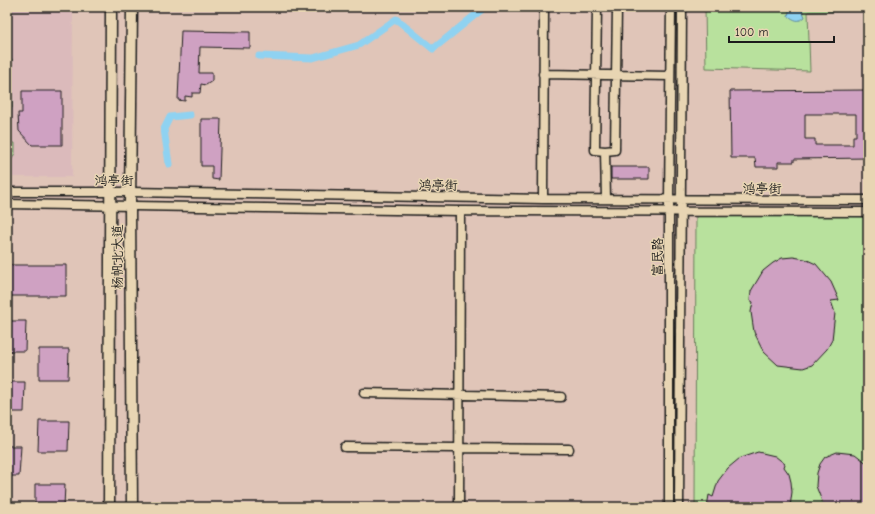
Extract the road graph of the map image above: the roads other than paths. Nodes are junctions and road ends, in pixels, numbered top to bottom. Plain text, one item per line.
1 (111, 7) edge
2 (132, 7) edge
3 (544, 7) edge
4 (597, 7) edge
5 (618, 7) edge
6 (671, 7) edge
7 (682, 7) edge
8 (544, 74) junction
9 (596, 75) junction
10 (617, 76) junction
11 (670, 76) junction
12 (605, 151) junction
13 (7, 192) edge
14 (109, 192) junction
15 (130, 192) junction
16 (543, 199) junction
17 (606, 199) junction
18 (669, 199) junction
19 (682, 199) junction
20 (868, 200) edge
21 (7, 204) edge
22 (109, 204) junction
23 (130, 205) junction
24 (460, 211) junction
25 (669, 211) junction
26 (682, 211) junction
27 (868, 212) edge
28 (364, 393) dead end
29 (460, 395) junction
30 (561, 397) dead end
31 (346, 447) dead end
32 (460, 448) junction
33 (569, 449) dead end
34 (109, 507) edge
35 (132, 507) edge
36 (459, 507) edge
37 (669, 507) edge
38 (679, 507) edge

1 - 14 main road, 杨帆北大道
2 - 15 main road, 杨帆北大道
3 - 8 street
4 - 9 street
5 - 10 street
6 - 11 street, 富民路
7 - 19 street, 富民路
8 - 9 street
8 - 16 street
9 - 10 street
9 - 12 street
10 - 11 street
10 - 12 street
11 - 18 street, 富民路
12 - 17 street
13 - 14 street, 鸿亭街
14 - 15 street, 鸿亭街
14 - 22 main road, 杨帆北大道
15 - 16 street, 鸿亭街
15 - 23 main road, 杨帆北大道
16 - 17 street, 鸿亭街
17 - 18 street, 鸿亭街
18 - 19 street, 鸿亭街
18 - 25 street, 富民路
19 - 20 street, 鸿亭街
19 - 26 street, 富民路
21 - 22 street, 鸿亭街
22 - 23 street, 鸿亭街
22 - 34 main road, 杨帆北大道
23 - 24 street, 鸿亭街
23 - 35 main road, 杨帆北大道
24 - 25 street, 鸿亭街
24 - 29 street
25 - 26 street, 鸿亭街
25 - 37 street, 富民路
26 - 27 street, 鸿亭街
26 - 38 street, 富民路
28 - 29 street
29 - 30 street
29 - 32 street
31 - 32 street
32 - 33 street
32 - 36 street

